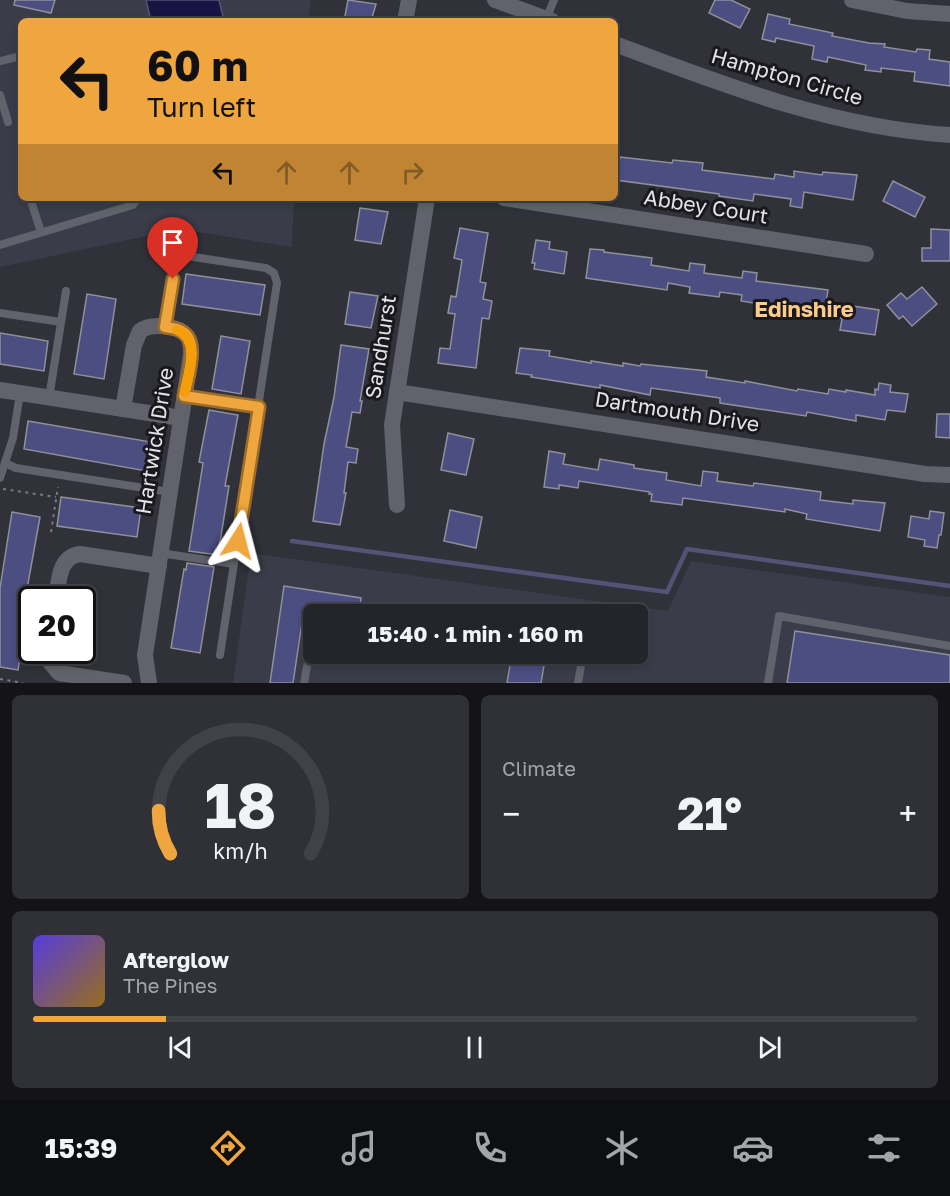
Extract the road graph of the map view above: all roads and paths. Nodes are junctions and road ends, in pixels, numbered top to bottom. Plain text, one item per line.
1 (409, 0) edge
2 (495, 0) edge
3 (554, 0) edge
4 (852, 0) edge
5 (523, 5) edge
6 (950, 14) edge
7 (406, 18) edge
8 (546, 18) edge
9 (550, 18) edge
10 (618, 45) edge
11 (18, 57) edge
12 (0, 62) edge
13 (0, 95) edge
14 (8, 122) dead end
15 (950, 135) edge
16 (31, 201) edge
17 (136, 201) edge
18 (427, 201) edge
19 (523, 201) edge
20 (41, 232) junction
21 (0, 245) edge
22 (866, 254) dead end
23 (66, 291) dead end
24 (0, 313) edge
25 (61, 322) junction
26 (165, 327) junction
27 (0, 390) edge
28 (397, 392) junction
29 (20, 393) junction
30 (184, 396) junction
31 (49, 398) junction
32 (259, 407) junction
33 (123, 409) junction
34 (181, 418) junction
35 (5, 463) junction
36 (950, 475) edge
37 (0, 478) edge
38 (59, 483) dead end
39 (6, 489) dead end
40 (170, 492) junction
41 (57, 498) junction
42 (397, 505) dead end
43 (51, 532) dead end
44 (159, 559) junction
45 (234, 564) junction
46 (58, 586) edge
47 (950, 646) edge
48 (220, 655) dead end
49 (52, 664) edge
50 (308, 664) edge
51 (581, 664) edge
52 (0, 679) edge
53 (23, 683) edge
54 (124, 683) edge
55 (149, 683) edge
56 (304, 683) edge
57 (578, 683) edge
58 (768, 683) edge

1 - 7 street
2 - 5 street
3 - 9 lane
4 - 6 street
5 - 8 street
10 - 15 street, Hampton Circle
11 - 12 lane
13 - 14 lane
16 - 20 lane
17 - 20 lane
18 - 28 street, Sandhurst
19 - 22 street, Abbey Court
20 - 21 lane
23 - 25 lane
24 - 25 lane
25 - 31 lane
26 - 30 street, Hartwick Drive
26 - 32 lane
26 - 33 street, Hartwick Drive
27 - 29 street
28 - 36 street, Dartmouth Drive
28 - 42 street, Sandhurst
29 - 31 street
29 - 35 lane
30 - 32 lane
30 - 34 street, Hartwick Drive
31 - 33 street
32 - 45 lane
33 - 34 street
34 - 40 street, Hartwick Drive
35 - 37 lane
35 - 40 lane
38 - 41 path
39 - 41 path
40 - 44 street, Hartwick Drive
41 - 43 path
44 - 45 lane
44 - 46 street
44 - 55 street, Hartwick Drive
45 - 48 lane
47 - 58 lane
49 - 54 street
50 - 56 lane
51 - 57 lane
52 - 53 path

